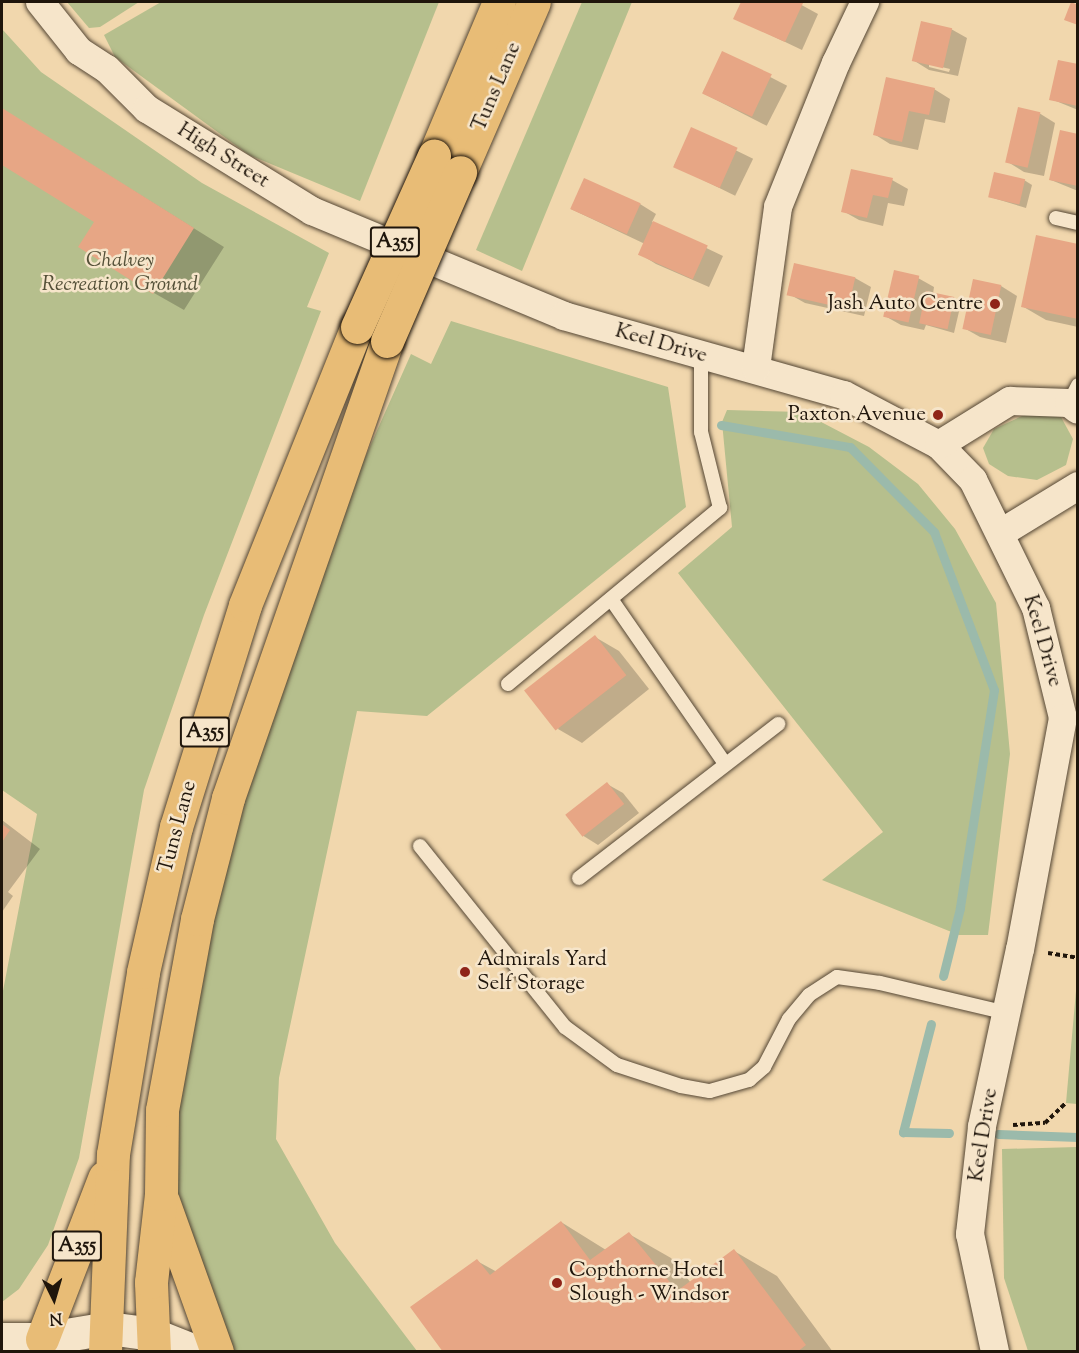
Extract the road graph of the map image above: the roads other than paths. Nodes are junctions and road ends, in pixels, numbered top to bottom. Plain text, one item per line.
1 (40, 2) edge
2 (499, 2) edge
3 (534, 2) edge
4 (865, 2) edge
5 (447, 164) junction
6 (1056, 218) dead end
7 (1077, 223) edge
8 (437, 266) joint
9 (701, 356) junction
10 (756, 368) junction
11 (1075, 399) edge
12 (939, 446) junction
13 (1077, 486) edge
14 (1001, 533) junction
15 (611, 599) junction
16 (508, 684) dead end
17 (778, 724) dead end
18 (724, 762) junction
19 (420, 846) dead end
20 (579, 878) dead end
21 (1007, 1013) junction
22 (113, 1154) junction
23 (161, 1194) junction
24 (2, 1339) edge
25 (106, 1340) edge
26 (153, 1343) edge
27 (40, 1345) edge
28 (197, 1352) edge
29 (217, 1352) edge
30 (994, 1352) edge

1 - 8 street, High Street
2 - 5 main road, Tuns Lane / A355
3 - 5 main road, Tuns Lane / A355
4 - 10 street
5 - 22 main road, Tuns Lane / A355, bridge
5 - 23 main road, Tuns Lane / A355, bridge
6 - 7 lane
8 - 9 street, Keel Drive
9 - 10 street, Keel Drive
9 - 15 lane
10 - 12 street, Keel Drive
11 - 12 street
12 - 14 street, Keel Drive
13 - 14 street
14 - 21 street, Keel Drive
15 - 16 lane
15 - 18 lane
17 - 18 lane
18 - 20 lane
19 - 21 lane
21 - 30 street, Keel Drive
22 - 25 main road, Tuns Lane / A355
22 - 27 main road, A355
23 - 26 main road, Tuns Lane / A355
23 - 29 main road, A355
24 - 27 street
25 - 26 street
25 - 27 street
26 - 28 street

